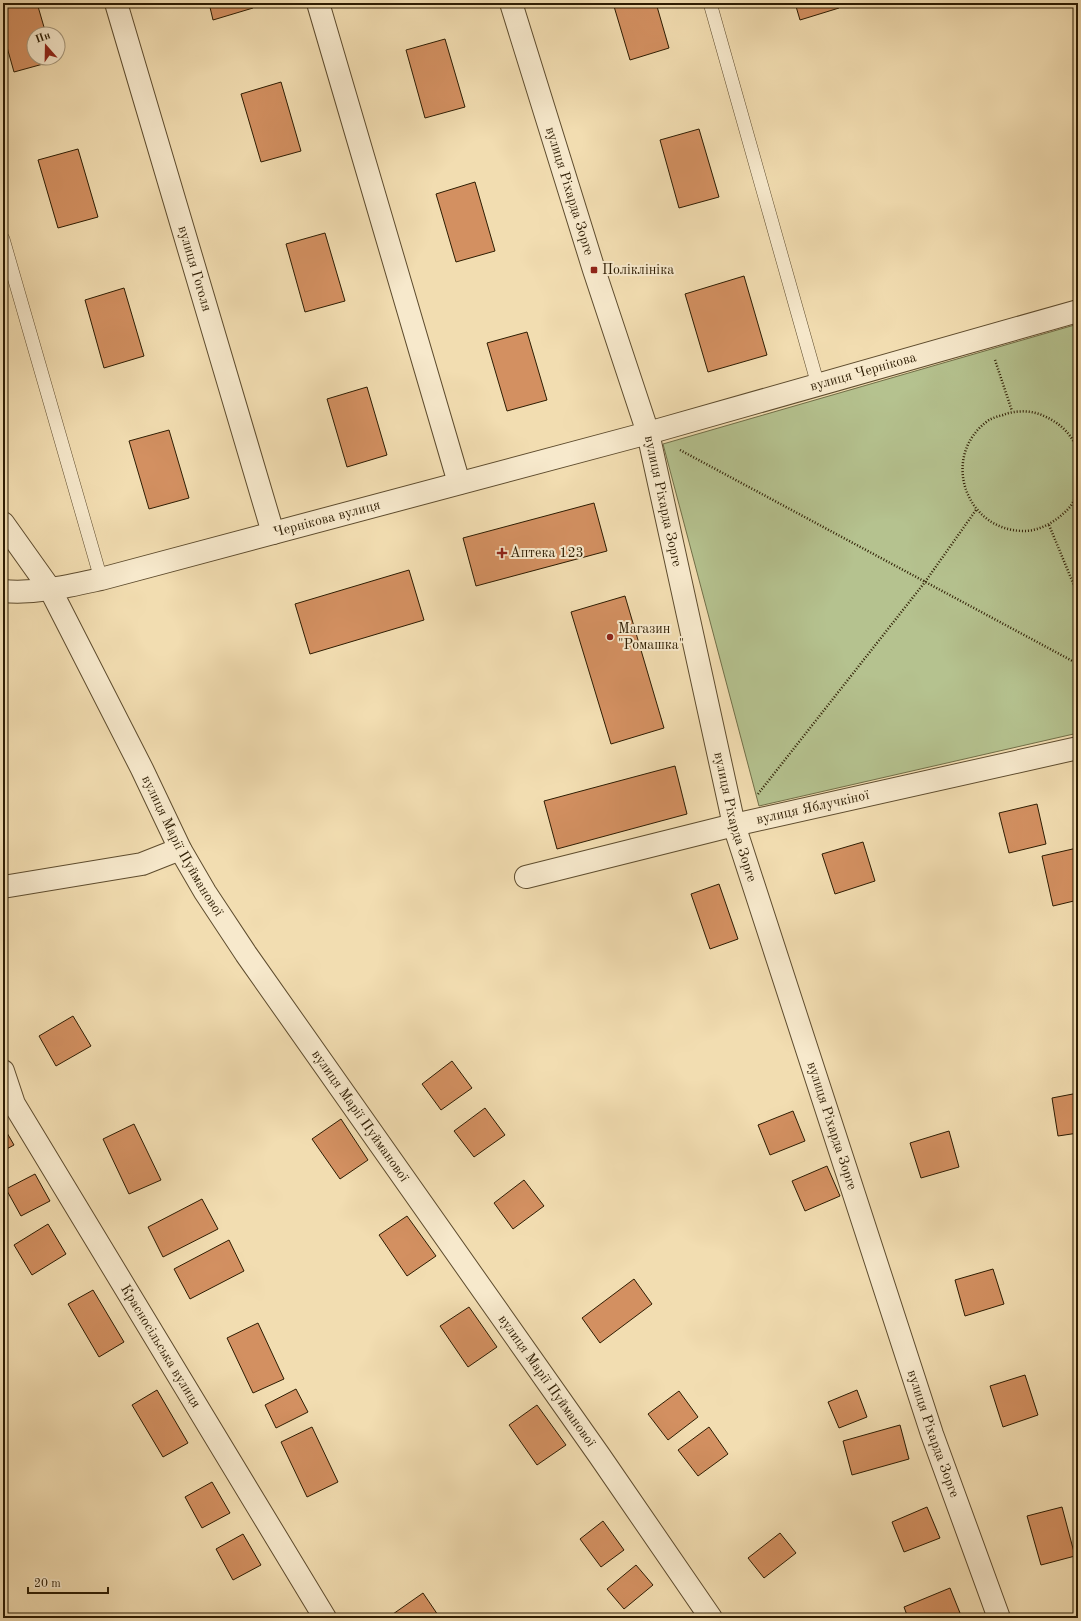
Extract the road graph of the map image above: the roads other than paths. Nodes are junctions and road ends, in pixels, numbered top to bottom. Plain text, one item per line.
1 (116, 3) edge
2 (318, 3) edge
3 (511, 3) edge
4 (710, 3) edge
5 (3, 239) edge
6 (1078, 311) edge
7 (818, 385) junction
8 (648, 433) junction
9 (459, 483) junction
10 (3, 523) edge
11 (273, 533) junction
12 (101, 579) junction
13 (50, 589) junction
14 (3, 591) edge
15 (1078, 748) edge
16 (734, 825) junction
17 (180, 849) junction
18 (526, 877) dead end
19 (3, 887) edge
20 (3, 1071) edge
21 (325, 1618) edge
22 (711, 1618) edge
23 (999, 1618) edge

1 - 11 street, вулиця Гоголя
2 - 9 street
3 - 8 street, вулиця Ріхарда Зорге
4 - 7 lane
5 - 12 lane
6 - 7 street, вулиця Чернікова
7 - 8 street, вулиця Чернікова
8 - 9 street, Чернікова вулиця
8 - 16 street, вулиця Ріхарда Зорге
9 - 11 street, Чернікова вулиця
10 - 13 street
11 - 12 street, Чернікова вулиця
12 - 13 street, Чернікова вулиця
13 - 14 street, Чернікова вулиця
13 - 17 street, вулиця Марії Пуйманової
15 - 16 street, вулиця Яблучкіної
16 - 18 street, вулиця Яблучкіної
16 - 23 street, вулиця Ріхарда Зорге
17 - 19 street
17 - 22 street, вулиця Марії Пуйманової
20 - 21 street, Красносільська вулиця

